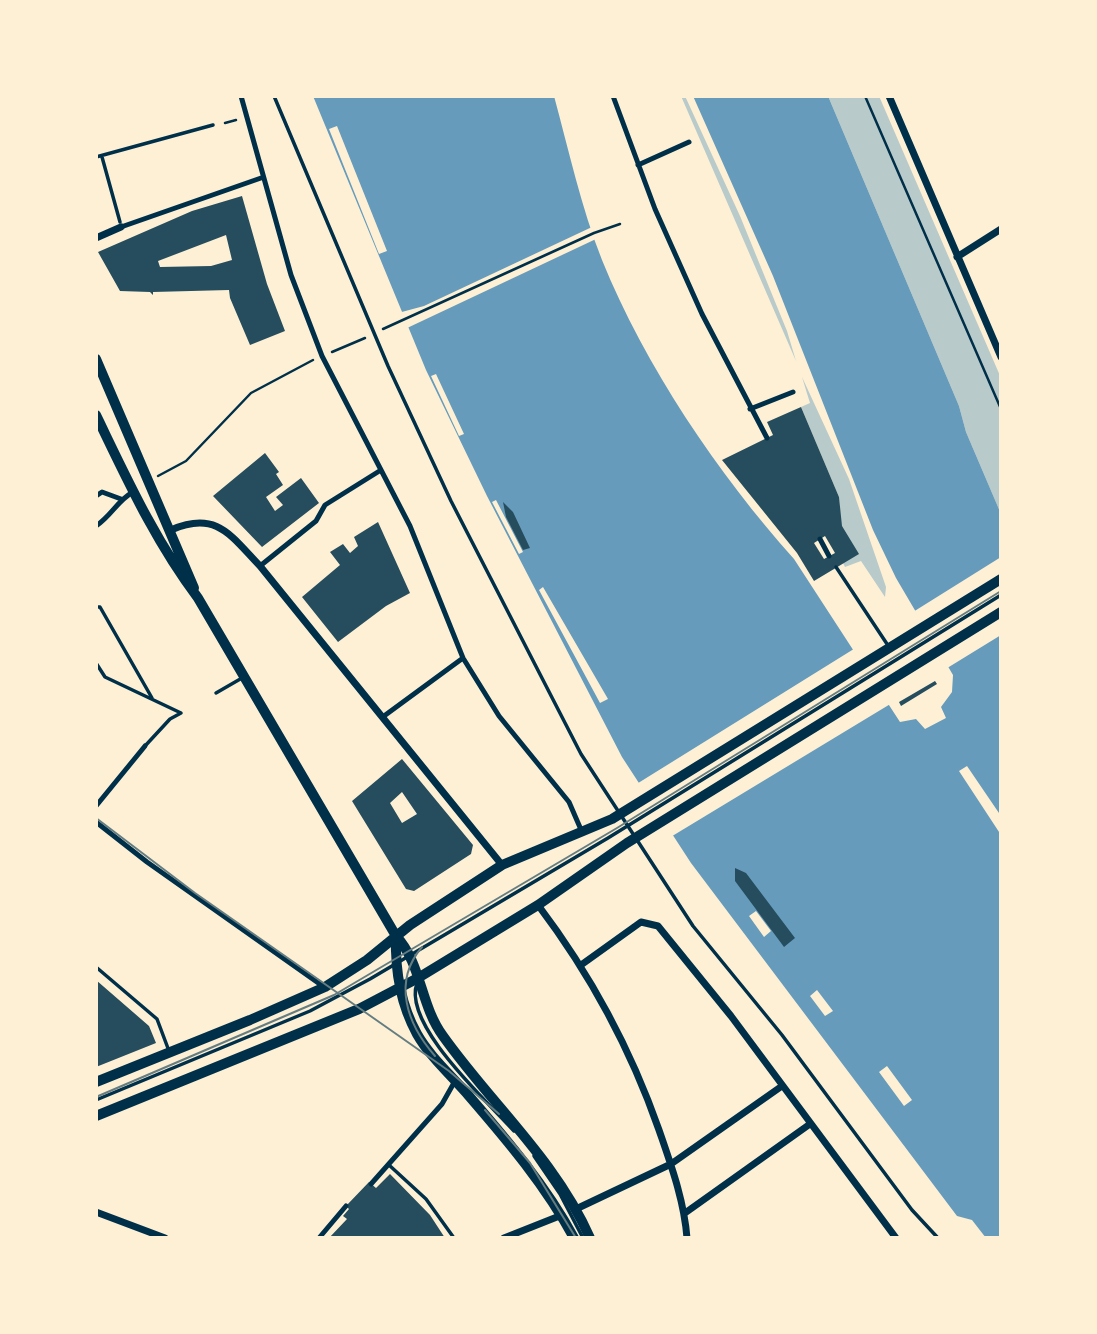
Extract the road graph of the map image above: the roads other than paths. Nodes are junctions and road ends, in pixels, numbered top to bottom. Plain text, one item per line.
1 (241, 96) edge
2 (274, 96) edge
3 (613, 96) edge
4 (888, 96) edge
5 (213, 125) dead end
6 (689, 142) dead end
7 (99, 157) edge
8 (638, 165) junction
9 (261, 178) junction
10 (121, 225) junction
11 (1001, 229) edge
12 (96, 238) edge
13 (957, 257) junction
14 (1001, 357) edge
15 (96, 359) edge
16 (793, 392) dead end
17 (750, 409) junction
18 (96, 415) edge
19 (766, 438) dead end
20 (382, 470) junction
21 (133, 492) junction
22 (96, 496) edge
23 (121, 499) junction
24 (96, 526) edge
25 (172, 530) junction
26 (820, 539) dead end
27 (829, 556) dead end
28 (260, 566) junction
29 (836, 567) dead end
30 (1001, 579) edge
31 (1001, 595) edge
32 (198, 598) junction
33 (96, 607) edge
34 (1001, 612) edge
35 (889, 648) junction
36 (463, 658) junction
37 (96, 663) edge
38 (243, 677) junction
39 (216, 693) dead end
40 (152, 698) junction
41 (384, 716) junction
42 (145, 746) joint
43 (96, 806) edge
44 (96, 822) edge
45 (582, 832) junction
46 (502, 865) junction
47 (538, 905) junction
48 (396, 936) junction
49 (411, 955) junction
50 (396, 964) junction
51 (581, 965) junction
52 (96, 967) edge
53 (418, 978) junction
54 (324, 987) junction
55 (401, 987) junction
56 (169, 1053) junction
57 (456, 1080) junction
58 (96, 1082) edge
59 (782, 1086) junction
60 (96, 1100) edge
61 (96, 1116) edge
62 (810, 1124) junction
63 (671, 1164) junction
64 (389, 1165) junction
65 (371, 1184) dead end
66 (346, 1206) dead end
67 (576, 1209) junction
68 (96, 1212) edge
69 (685, 1213) junction
70 (562, 1215) junction
71 (888, 1229) junction
72 (165, 1238) edge
73 (319, 1238) edge
74 (454, 1238) edge
75 (504, 1238) edge
76 (574, 1238) edge
77 (583, 1238) edge
78 (590, 1238) edge
79 (687, 1238) edge
80 (880, 1238) edge
81 (896, 1238) edge
82 (938, 1238) edge

1 - 9 street
2 - 82 lane
3 - 8 street
4 - 13 street
5 - 7 lane
6 - 8 street
7 - 10 lane
8 - 17 street
9 - 10 street
9 - 20 street
10 - 12 street
11 - 13 street
13 - 14 street
15 - 25 main road
16 - 17 street
17 - 19 street
18 - 21 main road
20 - 28 street
20 - 36 street
21 - 23 street
21 - 32 main road
22 - 23 street
23 - 24 street
25 - 28 street
25 - 32 main road
26 - 27 street
28 - 41 street
29 - 35 lane
30 - 35 main road
31 - 49 lane
32 - 38 main road
33 - 40 lane
34 - 47 main road
35 - 45 main road
36 - 41 street
36 - 45 street
37 - 40 lane
38 - 39 lane
38 - 48 main road
40 - 42 lane
41 - 46 street
42 - 43 street
44 - 54 street
45 - 46 main road
46 - 48 main road
47 - 51 street
47 - 53 main road
48 - 49 main road
48 - 50 main road
48 - 54 main road
49 - 50 lane
49 - 53 main road
50 - 55 main road
50 - 60 lane
51 - 59 street
51 - 63 street
52 - 56 lane
53 - 55 main road
53 - 67 main road
53 - 77 lane
54 - 56 main road
55 - 57 main road
55 - 61 main road
56 - 58 main road
57 - 64 street
57 - 70 main road
59 - 62 street
59 - 63 street
62 - 69 street
62 - 71 street
63 - 67 street
63 - 69 street
64 - 65 street
64 - 74 lane
66 - 73 street
67 - 78 main road
68 - 72 street
69 - 79 street
70 - 75 street
70 - 76 main road
71 - 80 street
71 - 81 street

